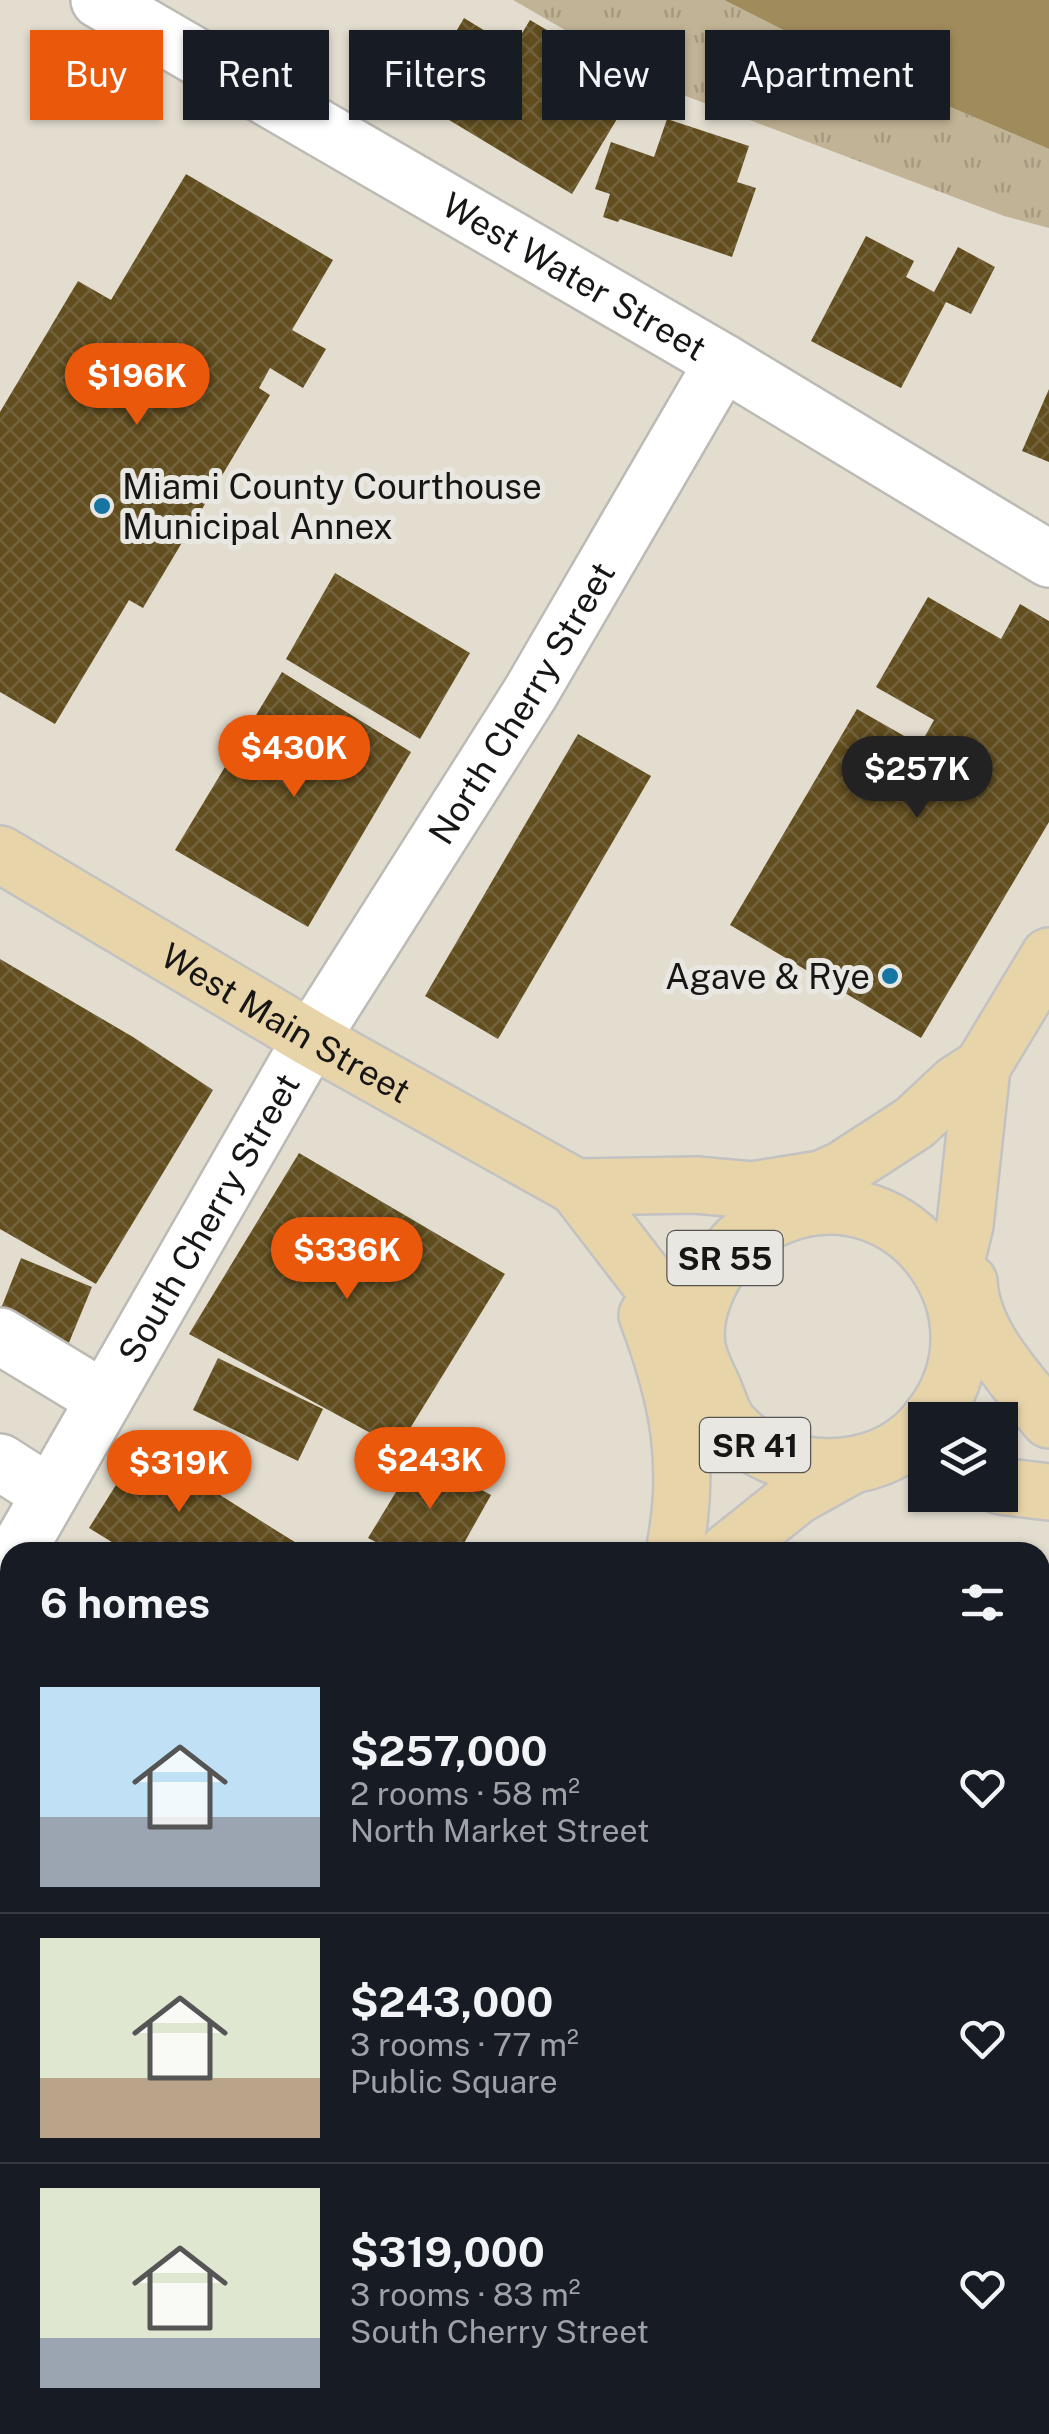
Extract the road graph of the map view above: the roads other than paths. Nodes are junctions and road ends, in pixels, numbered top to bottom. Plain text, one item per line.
1 (99, 0) edge
2 (723, 362) junction
3 (1049, 559) edge
4 (0, 854) edge
5 (1049, 956) edge
6 (312, 1039) junction
7 (982, 1068) junction
8 (576, 1187) junction
9 (801, 1194) junction
10 (965, 1224) junction
11 (619, 1242) junction
12 (970, 1326) junction
13 (0, 1336) edge
14 (699, 1353) junction
15 (104, 1398) junction
16 (942, 1402) edge
17 (1049, 1420) edge
18 (908, 1442) edge
19 (0, 1462) edge
20 (682, 1463) junction
21 (884, 1465) edge
22 (1018, 1488) edge
23 (1049, 1492) edge
24 (50, 1494) junction
25 (23, 1542) edge
26 (675, 1542) edge
27 (740, 1542) edge

1 - 2 street, West Water Street
2 - 3 street, West Water Street
2 - 6 street, North Cherry Street
4 - 6 main road, West Main Street
5 - 7 main road
6 - 8 main road, West Main Street
6 - 15 street, South Cherry Street
7 - 9 main road
7 - 10 main road
8 - 9 main road
8 - 11 main road
9 - 12 main road
9 - 14 main road, SR 55
10 - 12 main road
10 - 12 main road
11 - 14 main road
11 - 20 main road
12 - 16 main road
12 - 17 main road
13 - 15 street
14 - 20 main road
14 - 21 main road, SR 41
15 - 24 street, South Cherry Street
18 - 21 main road
19 - 24 street
20 - 26 main road
21 - 27 main road
22 - 23 main road
24 - 25 street, South Cherry Street

